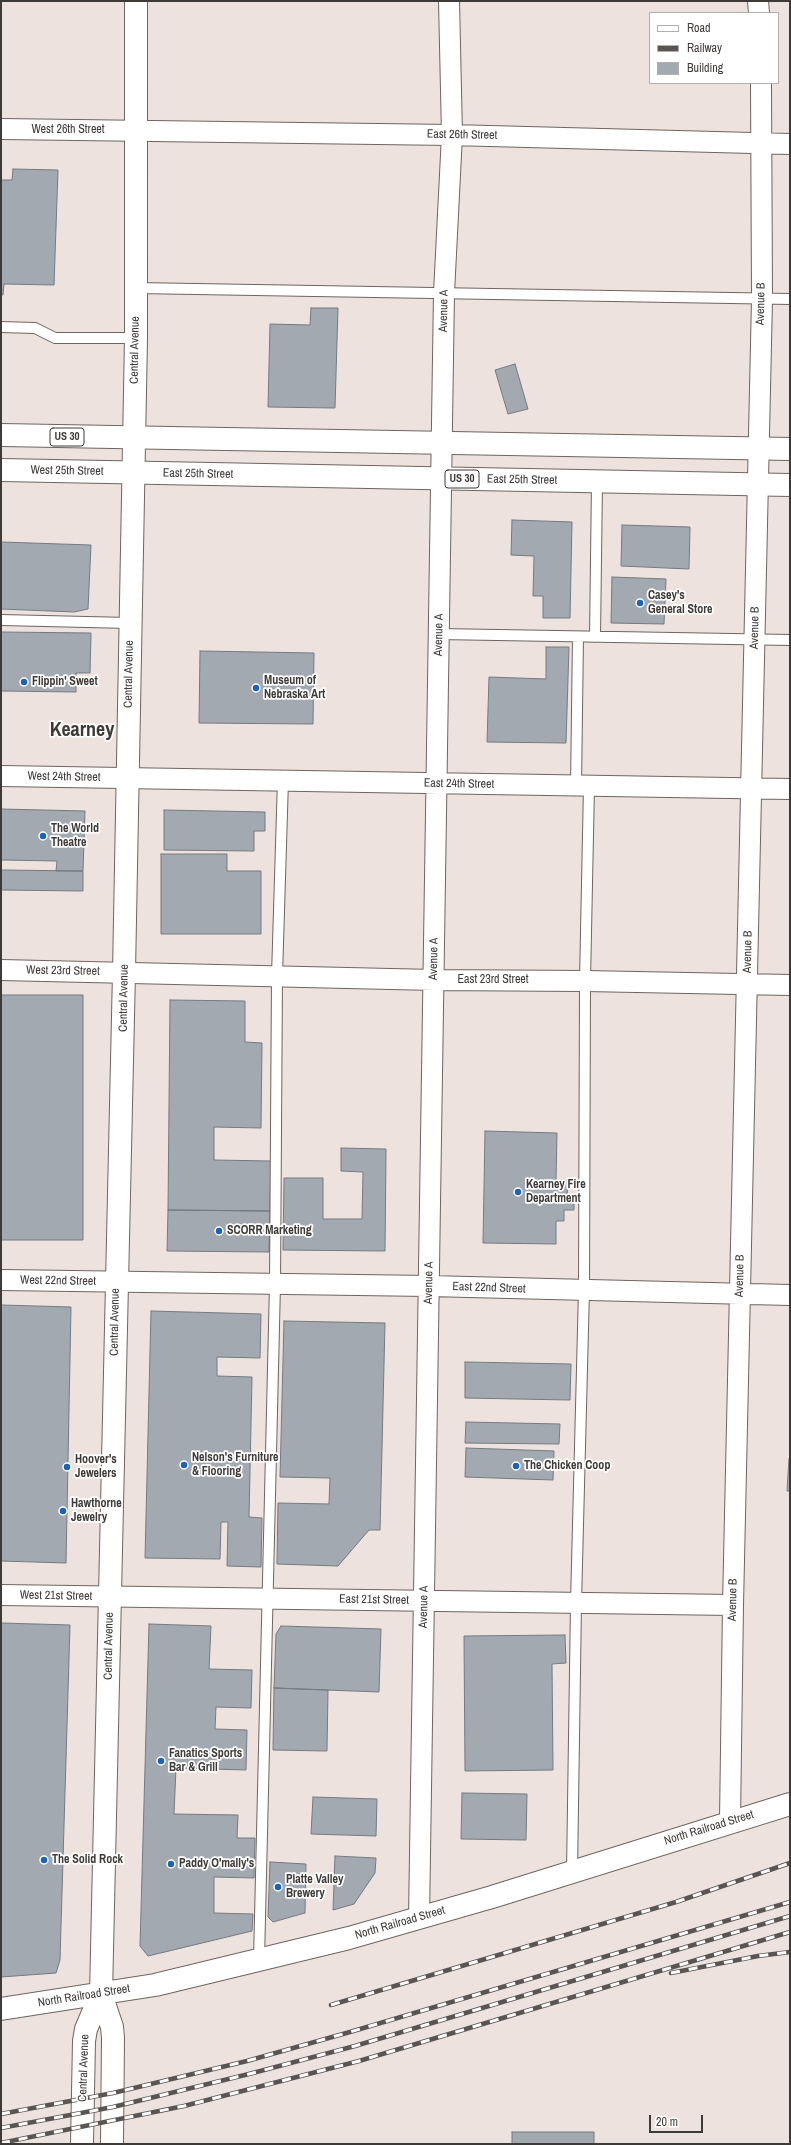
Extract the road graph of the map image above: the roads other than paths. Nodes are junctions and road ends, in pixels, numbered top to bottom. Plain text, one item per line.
1 (136, 1) edge
2 (449, 1) edge
3 (758, 1) edge
4 (759, 12) edge
5 (761, 84) edge
6 (1, 129) edge
7 (134, 130) junction
8 (452, 135) junction
9 (762, 143) junction
10 (790, 144) edge
11 (136, 288) junction
12 (444, 294) junction
13 (762, 299) junction
14 (790, 299) edge
15 (1, 327) edge
16 (136, 338) junction
17 (1, 435) edge
18 (133, 438) junction
19 (442, 443) junction
20 (757, 448) junction
21 (790, 449) edge
22 (1, 470) edge
23 (133, 473) junction
24 (441, 478) junction
25 (597, 482) junction
26 (757, 484) junction
27 (790, 485) edge
28 (1, 620) edge
29 (130, 623) junction
30 (439, 634) junction
31 (578, 637) junction
32 (595, 637) junction
33 (755, 639) junction
34 (790, 640) edge
35 (1, 776) edge
36 (127, 778) junction
37 (283, 780) junction
38 (437, 783) junction
39 (582, 786) junction
40 (750, 788) junction
41 (790, 789) edge
42 (1, 970) edge
43 (124, 972) junction
44 (277, 976) junction
45 (434, 980) junction
46 (585, 981) junction
47 (747, 984) junction
48 (790, 985) edge
49 (1, 1280) edge
50 (116, 1281) junction
51 (275, 1284) junction
52 (429, 1286) junction
53 (584, 1290) junction
54 (740, 1292) junction
55 (790, 1295) edge
56 (1, 1595) edge
57 (110, 1598) junction
58 (268, 1599) junction
59 (424, 1601) junction
60 (576, 1603) junction
61 (733, 1605) junction
62 (790, 1804) edge
63 (730, 1821) junction
64 (572, 1872) junction
65 (419, 1917) junction
66 (259, 1960) junction
67 (101, 1994) junction
68 (1, 2009) edge
69 (82, 2144) edge
70 (112, 2144) edge

1 - 7 main road, Central Avenue
2 - 8 street, Avenue A
3 - 4 street
5 - 9 street, Avenue B
6 - 7 street, West 26th Street
7 - 8 street, East 26th Street
7 - 11 main road, Central Avenue
8 - 9 street, East 26th Street
8 - 12 street, Avenue A
9 - 10 street, East 26th Street
9 - 13 street, Avenue B
11 - 12 lane
11 - 16 main road, Central Avenue
12 - 13 lane
12 - 19 street, Avenue A
13 - 14 lane
13 - 20 street, Avenue B
15 - 16 lane
16 - 18 main road, Central Avenue
17 - 18 main road, US 30
18 - 19 main road, US 30
18 - 23 main road, Central Avenue
19 - 20 main road, US 30
19 - 24 street, Avenue A
20 - 21 main road, US 30
20 - 26 street, Avenue B
22 - 23 main road, West 25th Street / US 30
23 - 24 main road, East 25th Street / US 30
23 - 29 main road, Central Avenue
24 - 25 main road, East 25th Street / US 30
24 - 30 street, Avenue A
25 - 26 main road, East 25th Street / US 30
25 - 32 lane
26 - 27 main road, East 25th Street / US 30
26 - 33 street, Avenue B
28 - 29 lane
29 - 36 main road, Central Avenue
30 - 31 lane
30 - 38 street, Avenue A
31 - 32 lane
31 - 39 lane
32 - 33 lane
33 - 34 lane
33 - 40 street, Avenue B
35 - 36 street, West 24th Street
36 - 37 street, East 24th Street
36 - 43 main road, Central Avenue
37 - 38 street, East 24th Street
37 - 44 lane
38 - 39 street, East 24th Street
38 - 45 street, Avenue A
39 - 40 street, East 24th Street
39 - 46 lane
40 - 41 street, East 24th Street
40 - 47 street, Avenue B
42 - 43 street, West 23rd Street
43 - 44 street, East 23rd Street
43 - 50 main road, Central Avenue
44 - 45 street, East 23rd Street
44 - 51 lane
45 - 46 street, East 23rd Street
45 - 52 street, Avenue A
46 - 47 street, East 23rd Street
46 - 53 lane
47 - 48 street, East 23rd Street
47 - 54 street, Avenue B
49 - 50 street, West 22nd Street
50 - 51 street, East 22nd Street
50 - 57 main road, Central Avenue
51 - 52 street, East 22nd Street
51 - 58 lane
52 - 53 street, East 22nd Street
52 - 59 street, Avenue A
53 - 54 street, East 22nd Street
53 - 60 lane
54 - 55 street, East 22nd Street
54 - 61 street, Avenue B
56 - 57 street, West 21st Street
57 - 58 street, East 21st Street
57 - 67 main road, Central Avenue
58 - 59 street, East 21st Street
58 - 66 lane
59 - 60 street, East 21st Street
59 - 65 street, Avenue A
60 - 61 street, East 21st Street
60 - 64 lane
61 - 63 street, Avenue B
62 - 63 main road, North Railroad Street
63 - 64 main road, North Railroad Street
64 - 65 main road, North Railroad Street
65 - 66 main road, North Railroad Street
66 - 67 main road, North Railroad Street
67 - 68 main road, North Railroad Street
67 - 69 main road, Central Avenue
67 - 70 main road, Central Avenue

